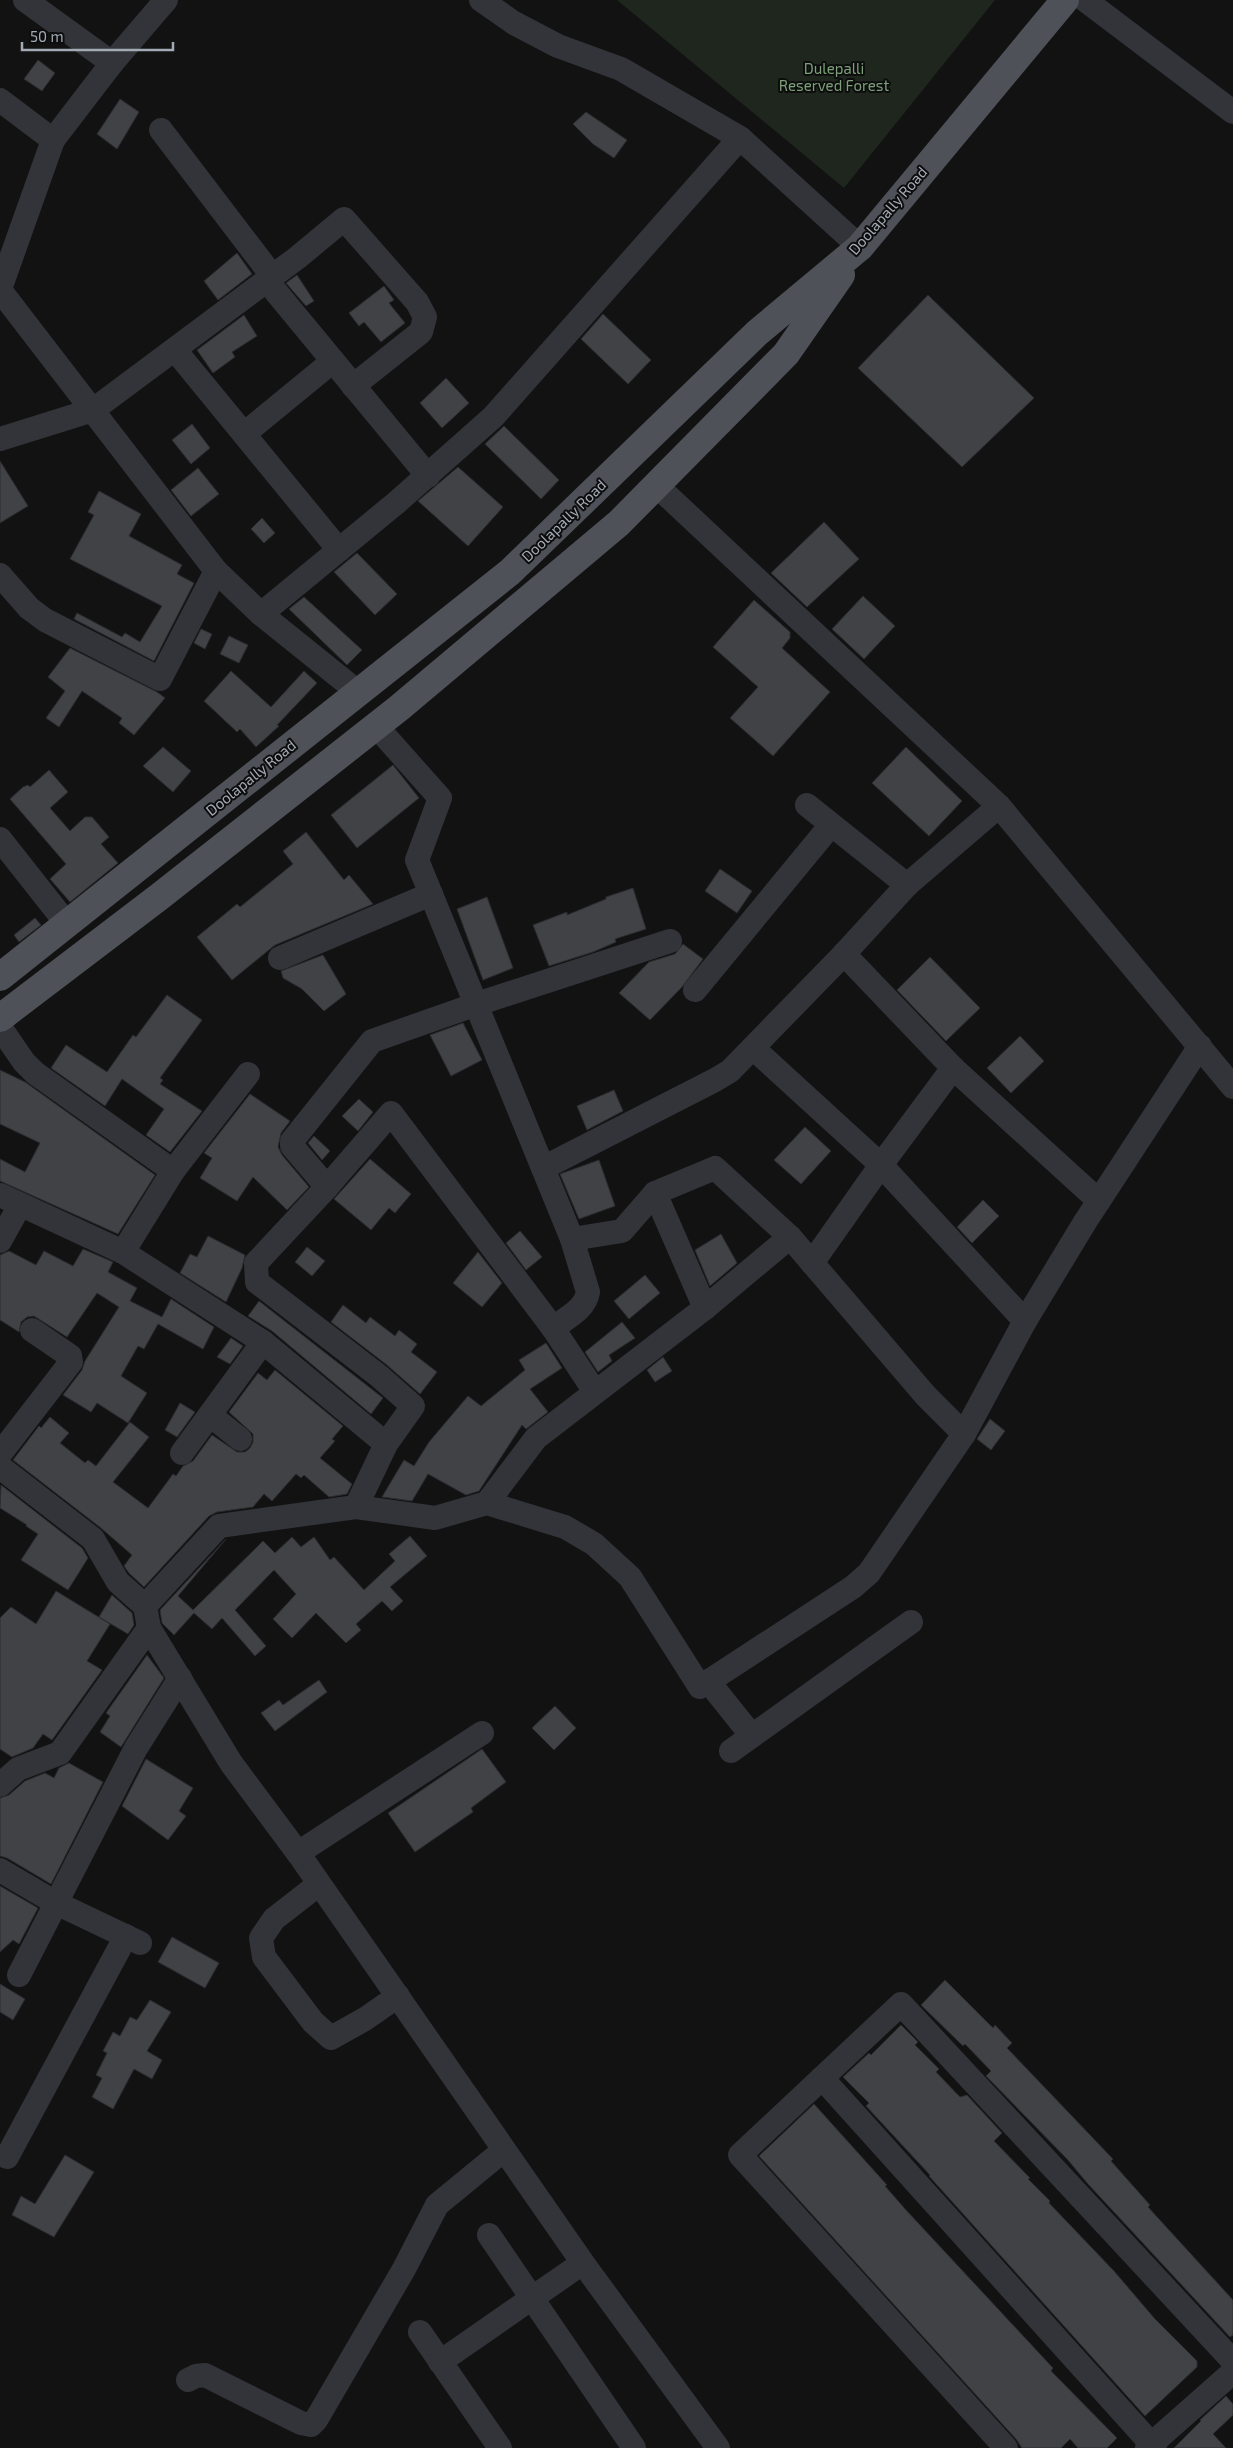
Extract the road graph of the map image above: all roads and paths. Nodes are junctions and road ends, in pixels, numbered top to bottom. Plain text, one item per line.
1 (25, 0) edge
2 (166, 0) edge
3 (481, 0) edge
4 (1065, 0) edge
5 (1085, 0) edge
6 (112, 63) junction
7 (0, 100) edge
8 (1233, 112) edge
9 (161, 130) dead end
10 (740, 138) junction
11 (53, 140) junction
12 (860, 247) junction
13 (270, 279) junction
14 (0, 290) edge
15 (175, 350) junction
16 (332, 361) junction
17 (354, 386) junction
18 (93, 410) junction
19 (244, 434) junction
20 (0, 439) edge
21 (428, 476) junction
22 (656, 485) junction
23 (339, 550) junction
24 (216, 570) junction
25 (0, 574) edge
26 (261, 614) junction
27 (358, 692) junction
28 (376, 726) junction
29 (807, 805) dead end
30 (999, 806) junction
31 (831, 825) junction
32 (0, 839) edge
33 (906, 885) junction
34 (431, 894) junction
35 (67, 924) junction
36 (670, 941) dead end
37 (844, 954) junction
38 (280, 958) dead end
39 (0, 977) edge
40 (695, 990) dead end
41 (477, 1004) junction
42 (0, 1018) edge
43 (0, 1027) edge
44 (1200, 1046) junction
45 (753, 1048) junction
46 (954, 1068) junction
47 (248, 1074) dead end
48 (1233, 1087) edge
49 (881, 1165) junction
50 (543, 1168) junction
51 (173, 1171) junction
52 (327, 1187) junction
53 (655, 1193) junction
54 (10, 1200) edge
55 (1098, 1201) junction
56 (790, 1236) junction
57 (572, 1239) junction
58 (0, 1241) edge
59 (123, 1252) junction
60 (812, 1263) junction
61 (705, 1308) junction
62 (1025, 1321) junction
63 (553, 1328) junction
64 (32, 1330) dead end
65 (263, 1342) junction
66 (595, 1392) junction
67 (210, 1415) junction
68 (964, 1434) junction
69 (240, 1439) dead end
70 (386, 1444) junction
71 (182, 1453) dead end
72 (0, 1454) edge
73 (0, 1467) edge
74 (487, 1503) junction
75 (356, 1507) junction
76 (147, 1617) junction
77 (911, 1622) dead end
78 (180, 1678) junction
79 (708, 1681) junction
80 (482, 1733) dead end
81 (752, 1736) junction
82 (731, 1751) dead end
83 (0, 1786) edge
84 (298, 1853) junction
85 (0, 1870) edge
86 (319, 1884) junction
87 (56, 1903) junction
88 (19, 1975) dead end
89 (398, 1996) junction
90 (822, 2078) junction
91 (504, 2150) junction
92 (7, 2157) dead end
93 (489, 2235) dead end
94 (571, 2271) dead end
95 (531, 2299) junction
96 (420, 2332) dead end
97 (1233, 2361) edge
98 (440, 2362) junction
99 (1233, 2372) edge
100 (188, 2380) dead end
101 (1151, 2447) edge
102 (500, 2448) edge
103 (634, 2448) edge
104 (718, 2448) edge
105 (1006, 2448) edge

1 - 6 street
2 - 6 street
3 - 10 street
4 - 12 main road, Doolapally Road
5 - 8 street
6 - 11 street
7 - 11 street
9 - 13 street
10 - 12 street
10 - 21 street
11 - 14 street
12 - 22 main road
12 - 27 main road, Doolapally Road
13 - 15 street
13 - 16 street
13 - 17 street
14 - 18 street
15 - 18 street
15 - 19 street
16 - 17 street
16 - 19 street
17 - 21 street
18 - 20 street
18 - 24 street
19 - 23 street
21 - 23 street
22 - 28 main road
22 - 30 street
23 - 26 street
24 - 25 street
24 - 26 street
26 - 27 street
27 - 35 main road, Doolapally Road
28 - 34 street
28 - 42 main road
29 - 31 street
30 - 33 street
30 - 44 street
31 - 33 street
31 - 40 street
32 - 35 street
33 - 37 street
34 - 38 street
34 - 41 street
35 - 39 main road, Doolapally Road
36 - 41 street
37 - 45 street
37 - 46 street
41 - 50 street
41 - 52 street
43 - 51 street
44 - 48 street
44 - 55 street
45 - 49 street
45 - 50 street
46 - 49 street
46 - 55 street
47 - 51 street
49 - 60 street
49 - 62 street
50 - 57 street
51 - 59 street
52 - 63 street
52 - 70 street
53 - 56 street
53 - 57 street
53 - 61 street
54 - 58 street
54 - 59 street
55 - 62 street
56 - 60 street
56 - 61 street
57 - 63 street
59 - 65 street
60 - 68 street
61 - 66 street
62 - 68 street
63 - 66 street
64 - 72 street
65 - 67 street
65 - 70 street
66 - 74 street
67 - 69 street
67 - 71 street
68 - 79 street
70 - 75 street
73 - 76 street
74 - 75 street
74 - 79 street
75 - 76 street
76 - 78 street
76 - 83 street
77 - 81 street
78 - 84 street
78 - 87 street
79 - 81 street
80 - 84 street
81 - 82 street
84 - 86 street
85 - 87 street
86 - 89 street
86 - 89 street
87 - 88 street
87 - 92 street
89 - 91 street
90 - 97 street
90 - 101 street
90 - 105 street
91 - 100 street
91 - 104 street
93 - 95 street
94 - 95 street
95 - 98 street
95 - 103 street
96 - 98 street
98 - 102 street
99 - 101 street

